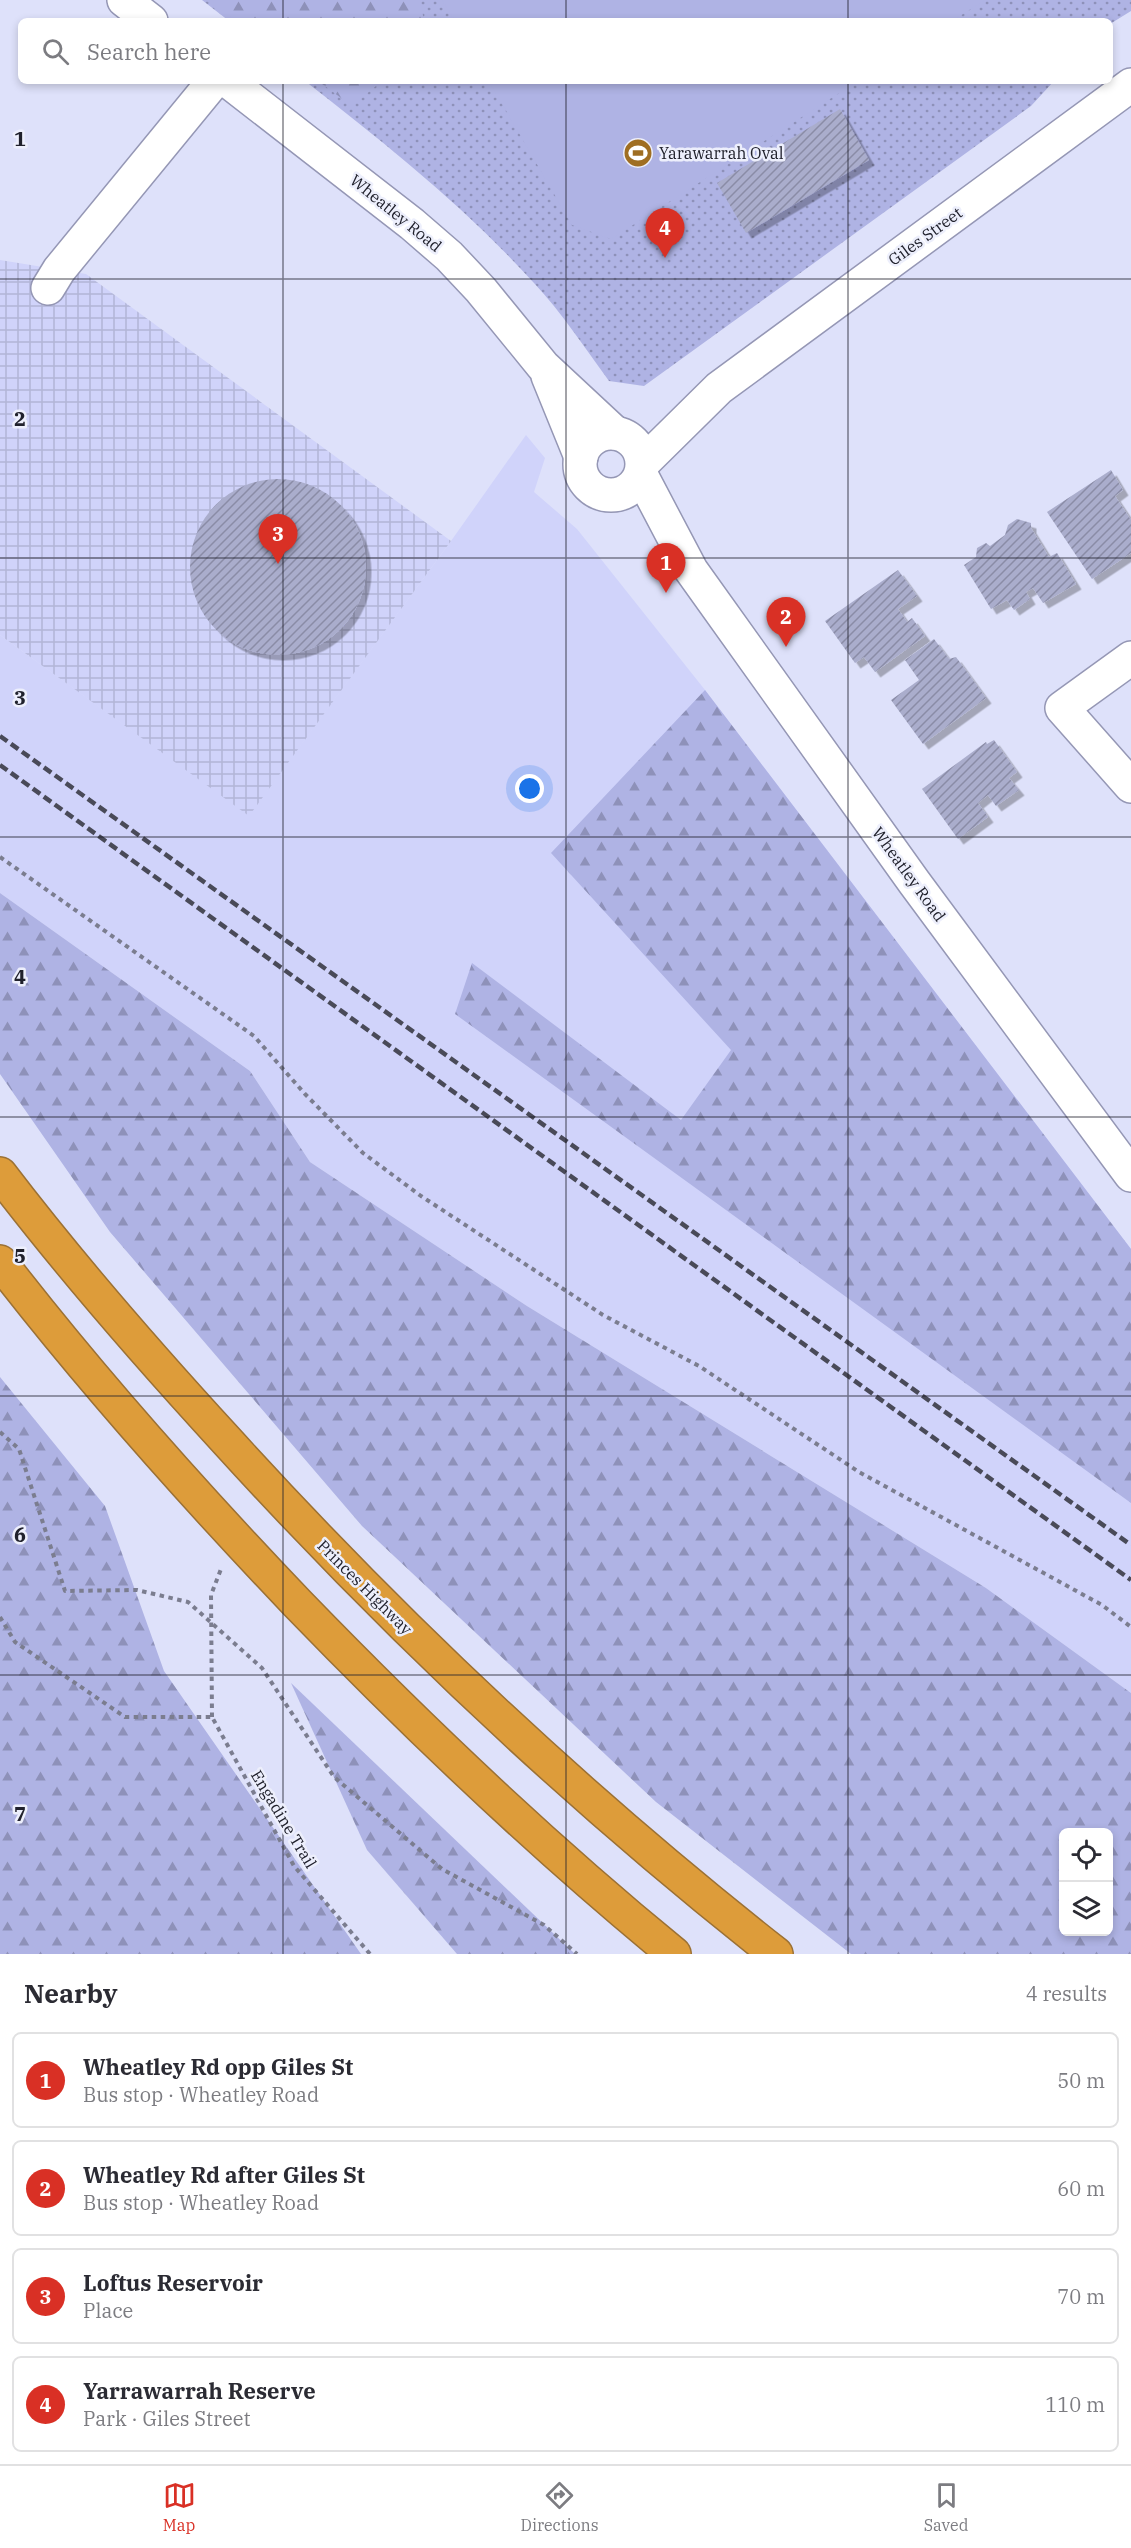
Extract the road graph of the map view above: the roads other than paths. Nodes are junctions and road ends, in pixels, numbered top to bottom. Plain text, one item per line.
1 (124, 0) edge
2 (147, 18) edge
3 (212, 84) edge
4 (232, 84) edge
5 (1131, 85) edge
6 (48, 288) dead end
7 (543, 366) junction
8 (631, 452) junction
9 (581, 457) junction
10 (616, 495) junction
11 (691, 570) junction
12 (1131, 658) edge
13 (1131, 786) edge
14 (0, 1174) edge
15 (1131, 1175) edge
16 (0, 1262) edge
17 (674, 1954) edge
18 (776, 1954) edge

1 - 2 street
3 - 6 street
4 - 7 street, Wheatley Road
5 - 8 street, Giles Street
7 - 8 street, Wheatley Road
7 - 9 street, Wheatley Road
8 - 9 street
8 - 10 street
8 - 11 street, Wheatley Road
9 - 10 street
10 - 11 street, Wheatley Road
11 - 15 street, Wheatley Road
12 - 13 street
14 - 18 highway, Princes Highway
16 - 17 highway

